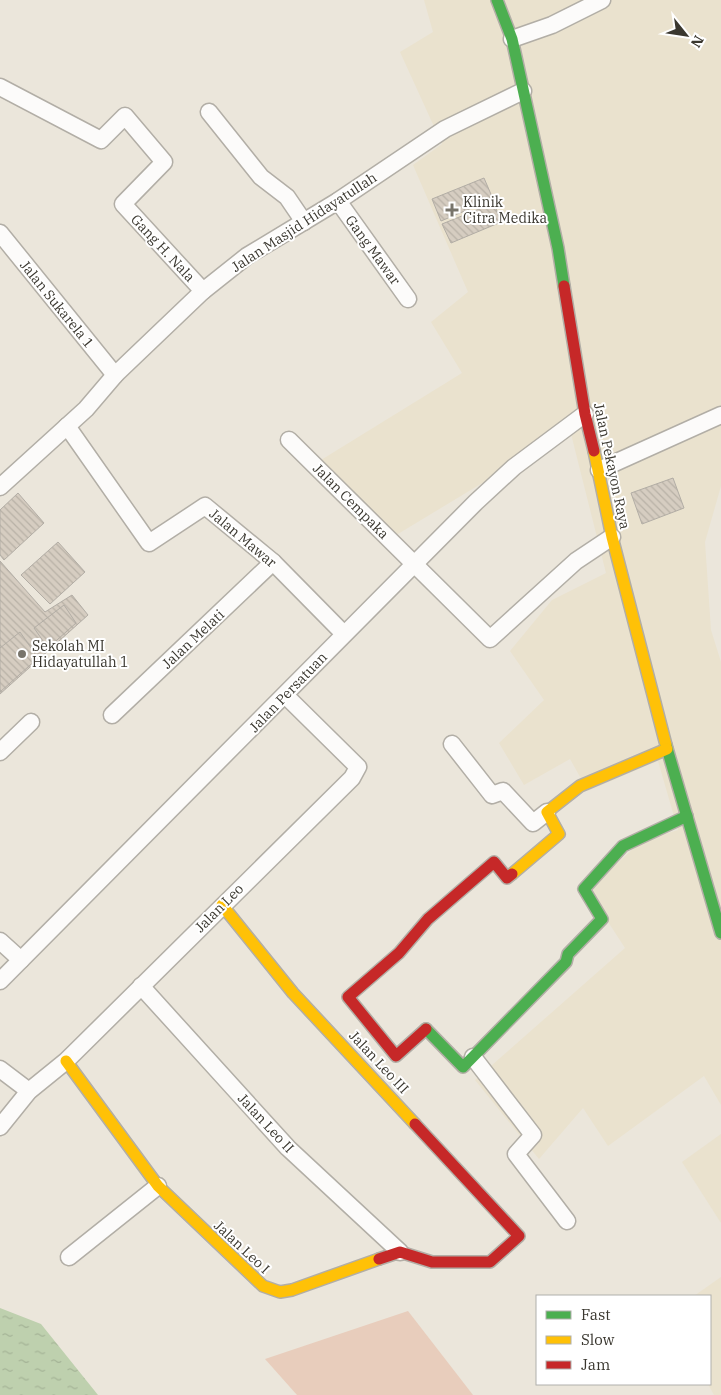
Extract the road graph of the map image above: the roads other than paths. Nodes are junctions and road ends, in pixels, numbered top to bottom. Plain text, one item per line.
1 (497, 0) edge
2 (602, 0) edge
3 (512, 39) junction
4 (0, 87) edge
5 (523, 91) junction
6 (209, 112) dead end
7 (338, 201) junction
8 (304, 222) junction
9 (0, 233) edge
10 (203, 291) junction
11 (408, 298) dead end
12 (114, 375) junction
13 (585, 414) junction
14 (721, 415) edge
15 (66, 426) junction
16 (289, 440) dead end
17 (599, 470) junction
18 (1, 484) edge
19 (612, 537) junction
20 (273, 562) junction
21 (414, 562) junction
22 (344, 634) junction
23 (286, 696) junction
24 (112, 715) dead end
25 (31, 722) dead end
26 (452, 744) dead end
27 (667, 749) junction
28 (0, 752) edge
29 (547, 812) junction
30 (687, 816) junction
31 (222, 905) junction
32 (721, 934) edge
33 (0, 941) edge
34 (21, 960) junction
35 (0, 981) edge
36 (141, 986) junction
37 (473, 1056) junction
38 (66, 1061) junction
39 (0, 1070) edge
40 (29, 1091) junction
41 (0, 1127) edge
42 (158, 1186) junction
43 (567, 1220) dead end
44 (400, 1252) junction
45 (69, 1257) dead end

1 - 3 street, Jalan Pekayon Raya
2 - 3 street
3 - 5 street, Jalan Pekayon Raya
4 - 10 street, Gang H. Nala
5 - 7 street, Jalan Masjid Hidayatullah
5 - 13 street, Jalan Pekayon Raya
6 - 8 street
7 - 8 street, Jalan Masjid Hidayatullah
7 - 11 street, Gang Mawar
8 - 10 street, Jalan Masjid Hidayatullah
9 - 12 street, Jalan Sukarela 1
10 - 12 street, Jalan Masjid Hidayatullah
12 - 15 street, Jalan Masjid Hidayatullah
13 - 17 street, Jalan Pekayon Raya
13 - 21 street, Jalan Persatuan
14 - 17 street
15 - 18 street, Jalan Masjid Hidayatullah
15 - 20 street, Jalan Mawar
16 - 21 street, Jalan Cempaka
17 - 19 street, Jalan Pekayon Raya
19 - 21 street, Jalan Cempaka
19 - 27 street, Jalan Pekayon Raya
20 - 22 street, Jalan Mawar
20 - 24 street, Jalan Melati
21 - 22 street, Jalan Persatuan
22 - 23 street, Jalan Persatuan
23 - 31 street, Jalan Leo
23 - 34 street, Jalan Persatuan
25 - 28 street
26 - 29 street
27 - 29 street
27 - 30 street, Jalan Pekayon Raya
29 - 37 street
30 - 32 street, Jalan Pekayon Raya
30 - 37 street
31 - 36 street, Jalan Leo
31 - 44 street, Jalan Leo III
33 - 34 street
34 - 35 street, Jalan Persatuan
36 - 38 street, Jalan Leo
36 - 44 street, Jalan Leo II
37 - 43 street
38 - 40 street, Jalan Leo
38 - 42 street, Jalan Leo I
39 - 40 street
40 - 41 street, Jalan Leo
42 - 44 street, Jalan Leo I
42 - 45 street

